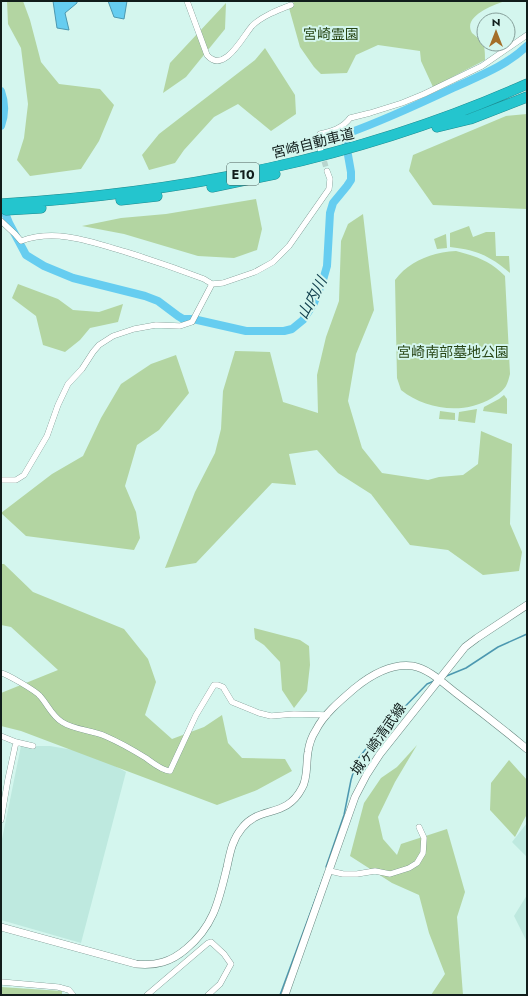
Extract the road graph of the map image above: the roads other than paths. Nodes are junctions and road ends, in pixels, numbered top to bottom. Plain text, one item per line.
1 (187, 1) edge
2 (291, 5) dead end
3 (527, 35) edge
4 (527, 78) edge
5 (527, 84) edge
6 (527, 91) edge
7 (527, 97) edge
8 (476, 105) junction
9 (436, 127) junction
10 (321, 151) tunnel mouth
11 (327, 171) tunnel mouth
12 (1, 204) edge
13 (1, 210) edge
14 (1, 221) edge
15 (212, 284) junction
16 (1, 480) edge
17 (527, 605) edge
18 (1, 673) edge
19 (440, 678) junction
20 (327, 715) junction
21 (1, 736) edge
22 (16, 742) junction
23 (33, 746) dead end
24 (527, 749) edge
25 (1, 820) edge
26 (419, 827) dead end
27 (330, 871) junction
28 (1, 927) edge
29 (1, 982) edge
30 (73, 995) edge
31 (147, 995) edge
32 (208, 995) edge
33 (286, 995) edge

1 - 2 street
3 - 10 street
4 - 8 highway
5 - 8 highway, 宮崎自動車道 / E10
6 - 9 highway, 宮崎自動車道 / E10
7 - 9 highway
8 - 12 highway, 宮崎自動車道 / E10
9 - 13 highway, 宮崎自動車道 / E10
11 - 15 street
14 - 15 street
15 - 16 street
17 - 19 street, 城ヶ崎清武線
18 - 20 street
19 - 20 street
19 - 24 street
19 - 27 street, 城ヶ崎清武線
20 - 28 street
21 - 22 street
22 - 23 street
22 - 25 street
26 - 27 street
27 - 33 street, 城ヶ崎清武線
29 - 30 street
31 - 32 street

